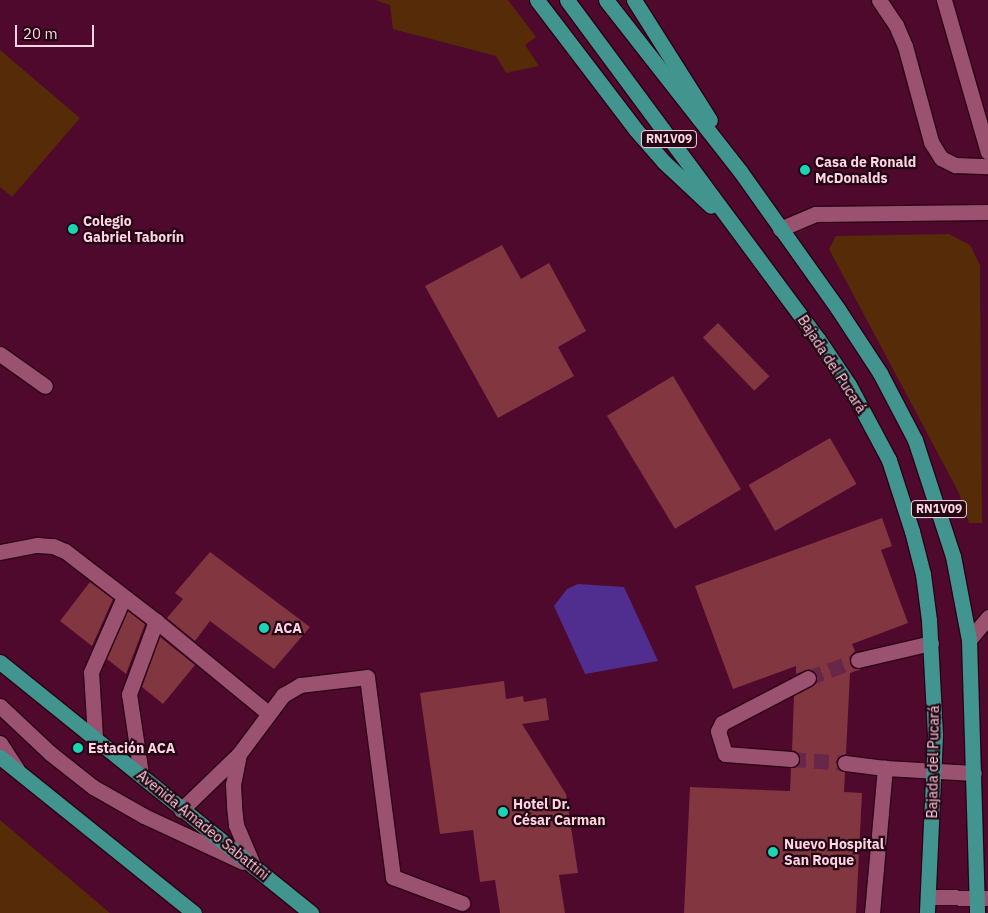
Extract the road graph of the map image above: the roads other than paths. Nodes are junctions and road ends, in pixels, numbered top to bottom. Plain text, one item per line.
1 (537, 0) edge
2 (567, 0) edge
3 (606, 0) edge
4 (634, 0) edge
5 (880, 0) edge
6 (944, 0) edge
7 (988, 152) edge
8 (988, 166) edge
9 (740, 171) junction
10 (988, 212) edge
11 (780, 229) junction
12 (741, 235) junction
13 (0, 354) edge
14 (45, 386) dead end
15 (0, 552) edge
16 (124, 597) junction
17 (988, 617) edge
18 (156, 621) junction
19 (969, 640) junction
20 (931, 643) junction
21 (858, 660) tunnel mouth
22 (0, 662) edge
23 (808, 678) tunnel mouth
24 (0, 706) edge
25 (268, 713) junction
26 (95, 737) junction
27 (0, 743) edge
28 (239, 754) junction
29 (0, 757) edge
30 (791, 760) tunnel mouth
31 (845, 763) tunnel mouth
32 (885, 768) junction
33 (934, 772) junction
34 (21, 773) junction
35 (974, 773) junction
36 (141, 774) junction
37 (181, 810) junction
38 (254, 867) junction
39 (928, 897) junction
40 (462, 903) dead end
41 (980, 903) edge
42 (194, 913) edge
43 (311, 913) edge
44 (872, 913) edge
45 (927, 913) edge

1 - 12 main road
2 - 12 main road, Bajada del Pucará / RN1V09
3 - 9 main road, RN1V09
4 - 9 main road
5 - 8 street
6 - 7 street
9 - 11 main road, RN1V09
10 - 11 street
11 - 19 main road, RN1V09
12 - 20 main road, Bajada del Pucará / RN1V09
13 - 14 street
15 - 16 street
16 - 18 street
16 - 26 street
17 - 19 street
18 - 25 street
18 - 36 street
19 - 35 main road, RN1V09
20 - 21 street
20 - 33 main road, Bajada del Pucará / RN1V09
22 - 26 main road, Avenida Amadeo Sabattini
23 - 30 street
24 - 38 street
25 - 28 street
25 - 40 street
26 - 36 main road, Avenida Amadeo Sabattini
27 - 34 street
28 - 37 street
28 - 38 street
29 - 34 main road
31 - 32 street
32 - 33 street
32 - 44 street
33 - 35 street
33 - 39 main road, Bajada del Pucará / RN1V09
34 - 42 main road
35 - 41 main road, RN1V09
36 - 37 main road, Avenida Amadeo Sabattini
37 - 38 main road, Avenida Amadeo Sabattini
38 - 43 main road, Avenida Amadeo Sabattini
39 - 41 street
39 - 45 main road, Bajada del Pucará / RN1V09

